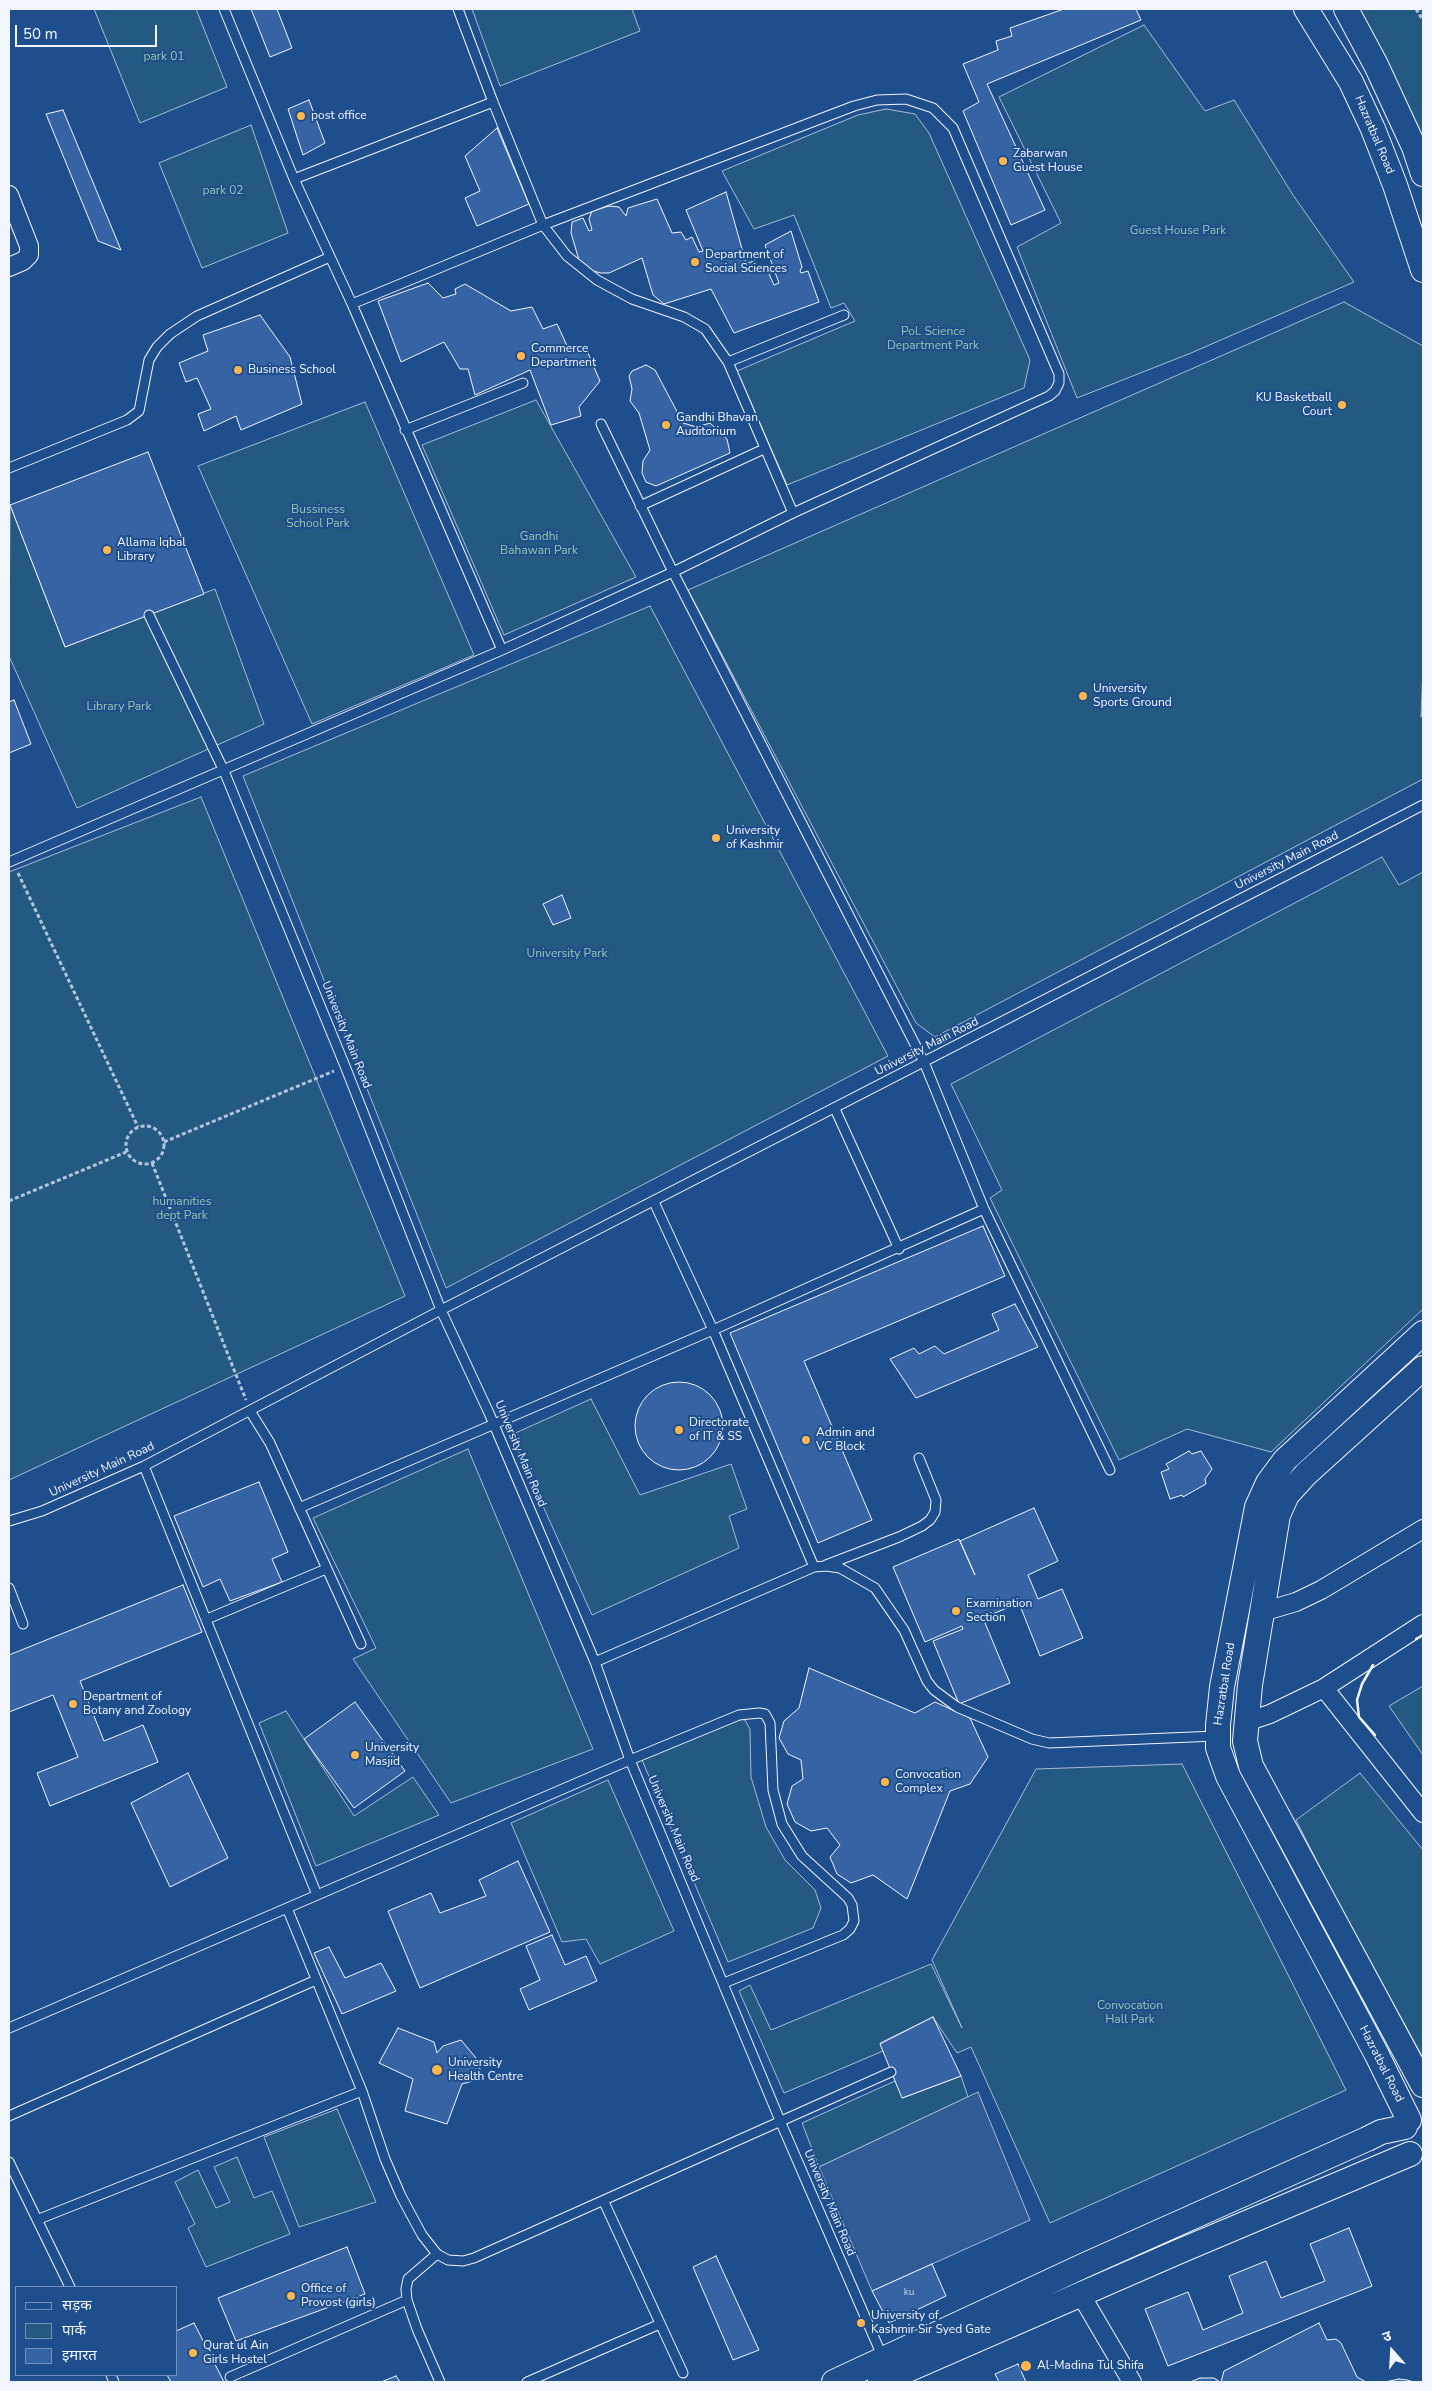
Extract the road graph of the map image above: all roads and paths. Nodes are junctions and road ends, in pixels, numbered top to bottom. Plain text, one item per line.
1 (224, 9) edge
2 (458, 9) edge
3 (1306, 9) edge
4 (1346, 9) edge
5 (1416, 9) edge
6 (1423, 20) edge
7 (493, 102) junction
8 (1423, 174) edge
9 (294, 179) junction
10 (9, 195) edge
11 (543, 225) junction
12 (330, 257) junction
13 (9, 268) edge
14 (1423, 270) edge
15 (352, 304) junction
16 (844, 315) dead end
17 (728, 362) junction
18 (523, 383) dead end
19 (600, 424) dead end
20 (406, 430) junction
21 (764, 449) junction
22 (9, 468) edge
23 (640, 506) junction
24 (793, 513) junction
25 (672, 572) junction
26 (149, 615) dead end
27 (502, 650) junction
28 (224, 771) junction
29 (1423, 805) edge
30 (10, 859) edge
31 (924, 1062) junction
32 (345, 1066) junction
33 (835, 1109) junction
34 (138, 1127) junction
35 (164, 1142) junction
36 (126, 1152) junction
37 (152, 1163) junction
38 (9, 1201) edge
39 (654, 1202) junction
40 (984, 1209) junction
41 (899, 1249) junction
42 (441, 1310) junction
43 (713, 1330) junction
44 (1423, 1333) edge
45 (1423, 1368) edge
46 (250, 1411) junction
47 (493, 1424) junction
48 (919, 1458) dead end
49 (144, 1466) junction
50 (1110, 1470) dead end
51 (299, 1508) junction
52 (9, 1521) edge
53 (1423, 1529) edge
54 (826, 1566) junction
55 (814, 1568) junction
56 (326, 1569) junction
57 (9, 1588) edge
58 (1262, 1612) junction
59 (207, 1619) junction
60 (23, 1624) dead end
61 (1423, 1624) edge
62 (361, 1644) dead end
63 (594, 1662) junction
64 (1324, 1688) junction
65 (1246, 1722) junction
66 (1218, 1730) junction
67 (630, 1760) junction
68 (1423, 1813) edge
69 (317, 1895) junction
70 (288, 1908) junction
71 (316, 1980) junction
72 (724, 1982) junction
73 (9, 2028) edge
74 (892, 2072) dead end
75 (1423, 2085) edge
76 (362, 2091) junction
77 (9, 2116) edge
78 (1412, 2120) edge
79 (781, 2123) junction
80 (1417, 2157) edge
81 (9, 2162) edge
82 (604, 2202) junction
83 (39, 2219) junction
84 (437, 2254) junction
85 (70, 2286) edge
86 (1081, 2295) junction
87 (407, 2300) junction
88 (660, 2324) junction
89 (883, 2358) junction
90 (682, 2373) dead end
91 (230, 2377) dead end
92 (440, 2382) edge
93 (527, 2382) edge
94 (834, 2382) edge
95 (880, 2382) edge
96 (1132, 2382) edge

1 - 9 lane
2 - 7 lane
3 - 14 main road, Hazratbal Road
4 - 8 main road
5 - 6 path
7 - 9 lane
7 - 11 lane
9 - 12 lane
10 - 13 street
11 - 15 lane
11 - 17 lane
11 - 24 lane
12 - 15 lane
12 - 22 lane
15 - 20 lane
16 - 17 lane
17 - 21 lane
18 - 20 lane
19 - 23 lane
20 - 27 lane
21 - 23 lane
21 - 24 lane
23 - 25 lane
24 - 25 lane
25 - 27 lane
25 - 31 lane
26 - 28 lane, University Main Road
27 - 28 lane
28 - 30 lane
28 - 32 lane, University Main Road
29 - 31 lane, University Main Road
30 - 34 path
31 - 33 lane, University Main Road
31 - 40 lane
32 - 35 path
32 - 42 lane, University Main Road
33 - 39 lane, University Main Road
33 - 41 lane
34 - 35 path
34 - 36 path
35 - 37 path
36 - 37 path
36 - 38 path
37 - 46 path
39 - 42 lane, University Main Road
39 - 43 lane
40 - 41 lane
40 - 50 lane
41 - 43 lane
42 - 46 lane, University Main Road
42 - 47 lane, University Main Road
43 - 47 lane
43 - 55 lane
44 - 66 main road, Hazratbal Road
45 - 58 main road, Hazratbal Road
46 - 49 lane, University Main Road
46 - 51 lane
47 - 51 lane
47 - 63 lane, University Main Road
48 - 54 lane
49 - 52 lane, University Main Road
49 - 59 lane
51 - 56 lane
53 - 58 street
54 - 55 lane
54 - 66 lane
55 - 63 lane
56 - 59 lane
56 - 62 lane
57 - 60 lane
58 - 65 main road, Hazratbal Road
59 - 69 lane
61 - 64 street
63 - 67 lane, University Main Road
64 - 65 street
64 - 68 street
65 - 66 main road
65 - 75 main road, Hazratbal Road
66 - 78 main road, Hazratbal Road
67 - 69 lane
67 - 72 lane, University Main Road
67 - 72 lane
69 - 70 lane
70 - 71 lane
70 - 73 lane
71 - 76 lane
71 - 77 lane
72 - 79 lane, University Main Road
74 - 79 lane
76 - 83 lane
76 - 84 lane
78 - 80 main road, Hazratbal Road
78 - 89 main road
79 - 82 lane
79 - 89 lane, University Main Road
80 - 86 main road
81 - 83 lane
82 - 84 lane
82 - 88 lane
83 - 85 lane
84 - 87 lane
86 - 95 main road
86 - 96 street
87 - 91 lane
87 - 92 lane
88 - 90 lane
88 - 93 lane
89 - 94 main road

